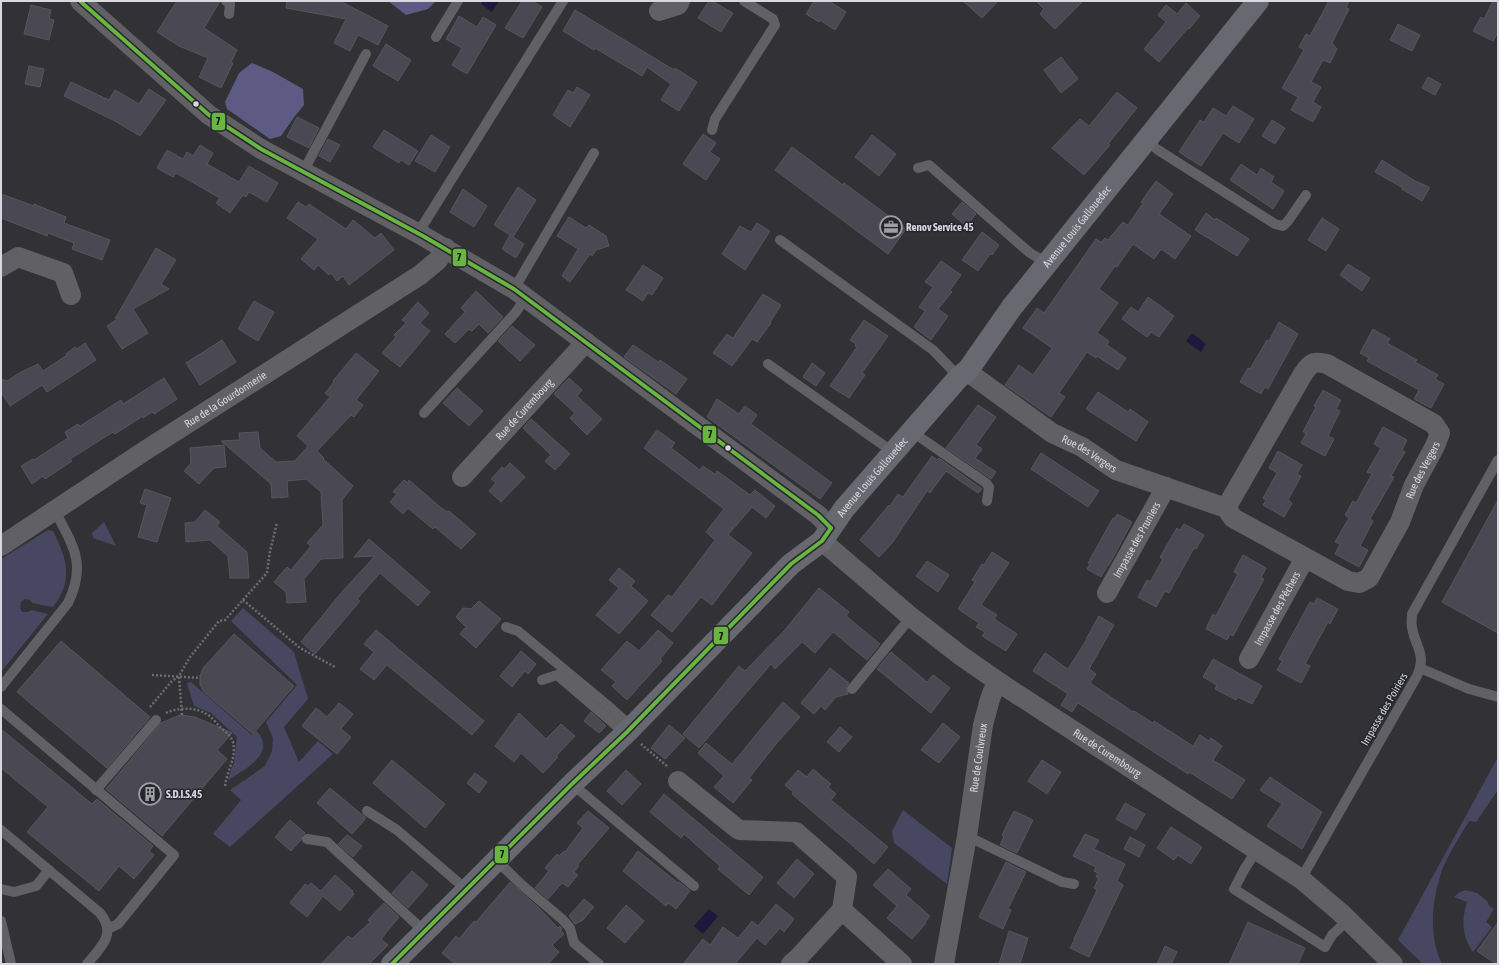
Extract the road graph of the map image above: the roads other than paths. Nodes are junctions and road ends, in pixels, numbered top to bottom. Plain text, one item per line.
1 (80, 1) edge
2 (226, 1) edge
3 (458, 1) edge
4 (563, 1) edge
5 (680, 1) edge
6 (744, 1) edge
7 (1258, 1) edge
8 (659, 11) dead end
9 (229, 14) dead end
10 (436, 37) dead end
11 (366, 54) dead end
12 (712, 130) dead end
13 (1146, 140) junction
14 (594, 153) dead end
15 (918, 168) dead end
16 (303, 172) junction
17 (1306, 195) dead end
18 (418, 233) junction
19 (780, 240) dead end
20 (446, 248) junction
21 (9, 254) edge
22 (1047, 263) junction
23 (1, 267) edge
24 (520, 293) junction
25 (71, 295) dead end
26 (586, 342) junction
27 (768, 364) dead end
28 (963, 374) junction
29 (424, 413) dead end
30 (911, 431) junction
31 (893, 452) junction
32 (1498, 460) edge
33 (462, 477) dead end
34 (1166, 487) junction
35 (988, 501) dead end
36 (1226, 508) junction
37 (55, 511) junction
38 (826, 535) junction
39 (1, 546) edge
40 (1305, 558) junction
41 (1107, 593) dead end
42 (911, 617) junction
43 (506, 627) dead end
44 (1249, 659) dead end
45 (1420, 668) junction
46 (542, 680) dead end
47 (1000, 683) junction
48 (1, 687) edge
49 (852, 689) dead end
50 (1498, 697) edge
51 (1, 709) edge
52 (156, 720) road end
53 (628, 731) junction
54 (678, 781) road end
55 (572, 784) junction
56 (96, 790) junction
57 (367, 811) dead end
58 (1, 830) edge
59 (967, 836) junction
60 (307, 839) dead end
61 (1256, 851) junction
62 (496, 860) junction
63 (50, 870) junction
64 (1301, 879) junction
65 (1074, 884) dead end
66 (694, 886) dead end
67 (1, 889) edge
68 (467, 890) junction
69 (842, 910) junction
70 (1348, 920) junction
71 (1, 921) edge
72 (108, 929) junction
73 (425, 932) junction
74 (12, 964) edge
75 (87, 964) edge
76 (392, 964) edge
77 (599, 964) edge
78 (791, 964) edge
79 (902, 964) edge
80 (944, 964) edge
81 (1393, 964) edge

1 - 16 street, Rue de Curembourg
2 - 9 lane
3 - 10 lane
4 - 18 lane
5 - 8 street
6 - 12 lane
7 - 13 main road, Avenue Louis Gallouedec
11 - 16 lane
13 - 17 lane
13 - 22 main road, Avenue Louis Gallouedec
14 - 24 lane
15 - 22 lane
16 - 18 street, Rue de Curembourg
18 - 20 street, Rue de Curembourg
19 - 28 lane
20 - 24 street, Rue de Curembourg
20 - 37 street, Rue de la Gourdonnerie
21 - 23 street
21 - 25 street
22 - 28 main road, Avenue Louis Gallouedec
24 - 26 street, Rue de Curembourg
24 - 29 lane
26 - 33 street, Rue de Curembourg
26 - 38 street, Rue de Curembourg
27 - 31 lane
28 - 30 main road, Avenue Louis Gallouedec
28 - 34 street, Rue des Vergers
30 - 31 main road, Avenue Louis Gallouedec
30 - 35 lane
31 - 38 main road, Avenue Louis Gallouedec
32 - 45 lane, Impasse des Poiriers
34 - 36 street, Rue des Vergers
34 - 41 street, Impasse des Pruniers
36 - 40 street, Rue des Vergers
36 - 40 street, Rue des Vergers
37 - 39 street, Rue de la Gourdonnerie
37 - 48 lane
38 - 42 street, Rue de Curembourg
38 - 53 main road, Avenue Louis Gallouedec
40 - 44 street, Impasse des Pêchers
42 - 47 street, Rue de Curembourg
42 - 49 lane
43 - 53 lane
45 - 50 lane
45 - 64 lane, Impasse des Poiriers
46 - 53 lane
47 - 59 street, Rue de Coulvreux
47 - 61 street, Rue de Curembourg
51 - 56 lane
52 - 56 lane
53 - 55 main road, Avenue Louis Gallouedec
54 - 69 street
55 - 62 main road, Avenue Louis Gallouedec
55 - 66 lane
56 - 72 lane
57 - 68 lane
58 - 63 lane
59 - 65 lane
59 - 80 street, Rue de Coulvreux
60 - 73 lane
61 - 64 street, Rue de Curembourg
61 - 70 lane
62 - 68 main road, Avenue Louis Gallouedec
62 - 77 lane
63 - 67 lane
63 - 72 lane
64 - 70 street, Rue de Curembourg
68 - 73 main road, Avenue Louis Gallouedec
69 - 78 street
69 - 79 street
70 - 81 street, Rue de Curembourg
71 - 74 lane
72 - 75 lane
73 - 76 main road, Avenue Louis Gallouedec

